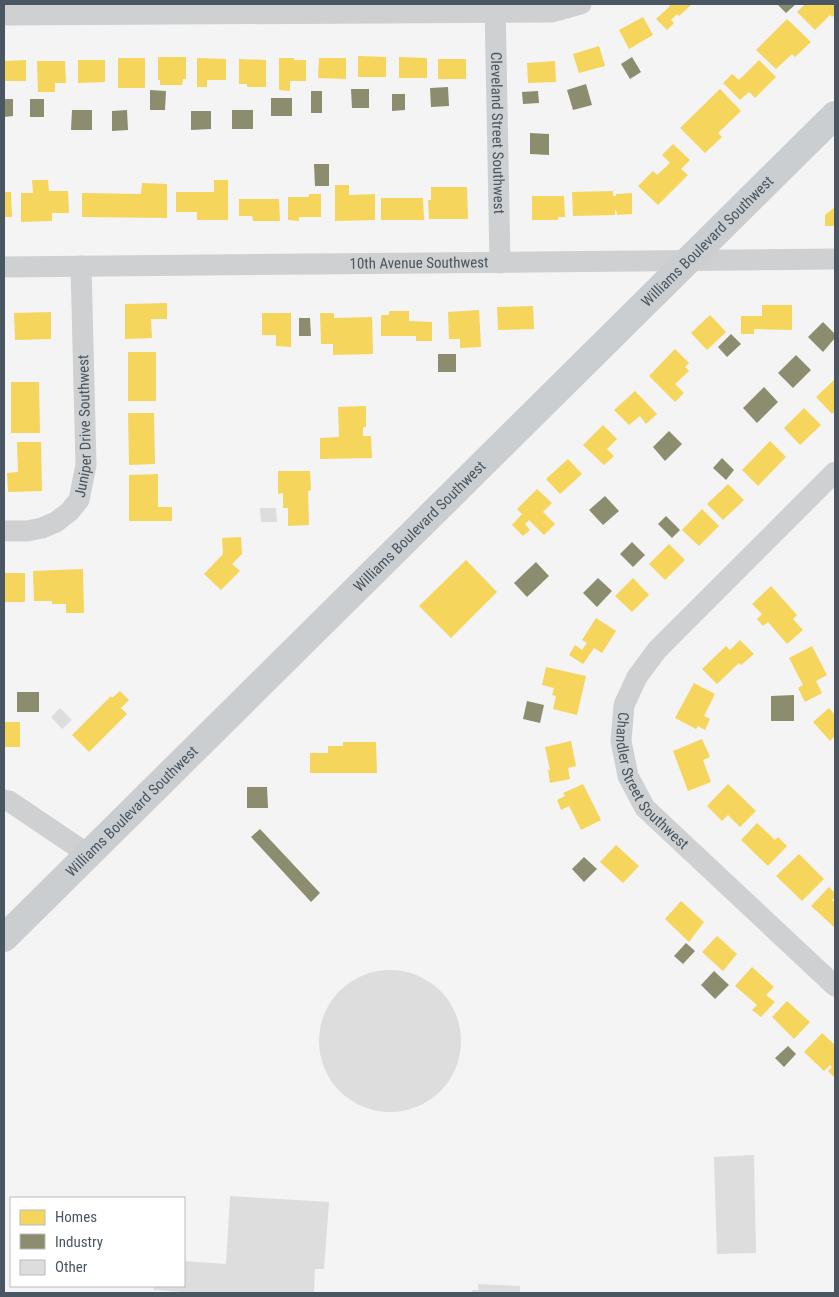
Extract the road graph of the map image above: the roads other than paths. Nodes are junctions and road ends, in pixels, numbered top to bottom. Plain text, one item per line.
1 (580, 4) edge
2 (496, 8) edge
3 (4, 15) edge
4 (835, 115) edge
5 (835, 259) edge
6 (689, 260) junction
7 (500, 263) junction
8 (81, 266) junction
9 (4, 267) edge
10 (835, 472) edge
11 (4, 531) edge
12 (4, 800) edge
13 (89, 855) junction
14 (4, 938) edge
15 (835, 986) edge

1 - 2 street
2 - 3 street
2 - 7 street, Cleveland Street Southwest
4 - 6 main road, Williams Boulevard Southwest
5 - 6 street, 10th Avenue Southwest
6 - 7 street, 10th Avenue Southwest
6 - 13 main road, Williams Boulevard Southwest
7 - 8 street, 10th Avenue Southwest
8 - 9 street, 10th Avenue Southwest
8 - 11 street, Juniper Drive Southwest
10 - 15 street, Chandler Street Southwest
12 - 13 street
13 - 14 main road, Williams Boulevard Southwest

